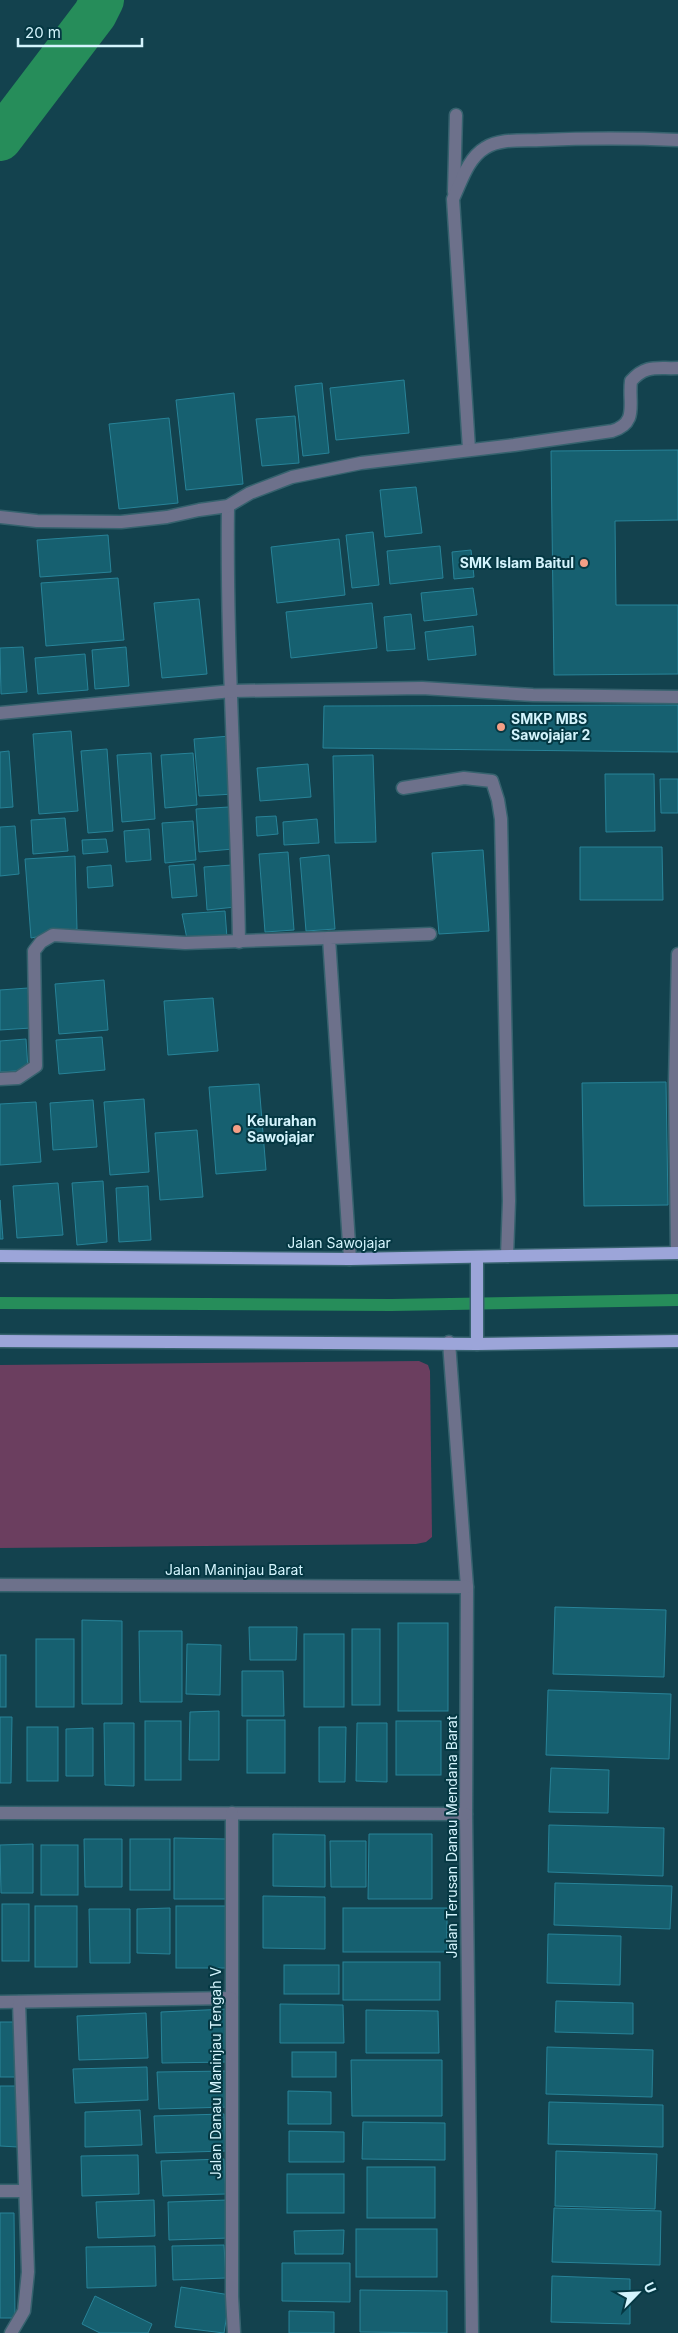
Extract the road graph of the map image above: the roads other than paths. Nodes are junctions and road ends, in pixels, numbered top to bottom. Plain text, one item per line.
1 (456, 115) dead end
2 (678, 140) edge
3 (453, 199) junction
4 (678, 368) edge
5 (468, 449) junction
6 (228, 506) junction
7 (0, 517) edge
8 (232, 691) junction
9 (678, 697) edge
10 (0, 713) edge
11 (403, 788) dead end
12 (430, 934) dead end
13 (328, 938) junction
14 (239, 942) junction
15 (678, 954) edge
16 (0, 1079) edge
17 (677, 1253) edge
18 (0, 1256) edge
19 (507, 1256) junction
20 (477, 1258) junction
21 (350, 1259) junction
22 (0, 1341) edge
23 (678, 1341) edge
24 (449, 1342) junction
25 (477, 1344) junction
26 (0, 1585) edge
27 (467, 1587) junction
28 (232, 1813) junction
29 (0, 1814) edge
30 (466, 1814) junction
31 (231, 1998) junction
32 (0, 2002) edge
33 (18, 2002) junction
34 (0, 2191) edge
35 (26, 2191) junction
36 (11, 2333) edge
37 (234, 2333) edge
38 (472, 2333) edge

1 - 3 street
2 - 3 street
3 - 5 street
4 - 5 street
5 - 6 street
6 - 7 street
6 - 8 street
8 - 9 street
8 - 10 street
8 - 14 street
11 - 19 street
12 - 13 street
13 - 14 street
13 - 21 street
14 - 16 street
15 - 17 street
17 - 19 main road, Jalan Sawojajar
18 - 21 main road, Jalan Sawojajar
19 - 20 main road, Jalan Sawojajar
20 - 21 main road, Jalan Sawojajar
20 - 25 main road
22 - 24 main road
23 - 25 main road
24 - 25 main road
24 - 27 street, Jalan Terusan Danau Mendana Barat
26 - 27 street, Jalan Maninjau Barat
27 - 30 street, Jalan Terusan Danau Mendana Barat
28 - 29 street
28 - 30 street
28 - 31 street, Jalan Danau Maninjau Tengah V
30 - 38 street, Jalan Terusan Danau Mendana Barat
31 - 33 street
31 - 37 street, Jalan Danau Maninjau Tengah V
32 - 33 street
33 - 35 street
34 - 35 street
35 - 36 street

